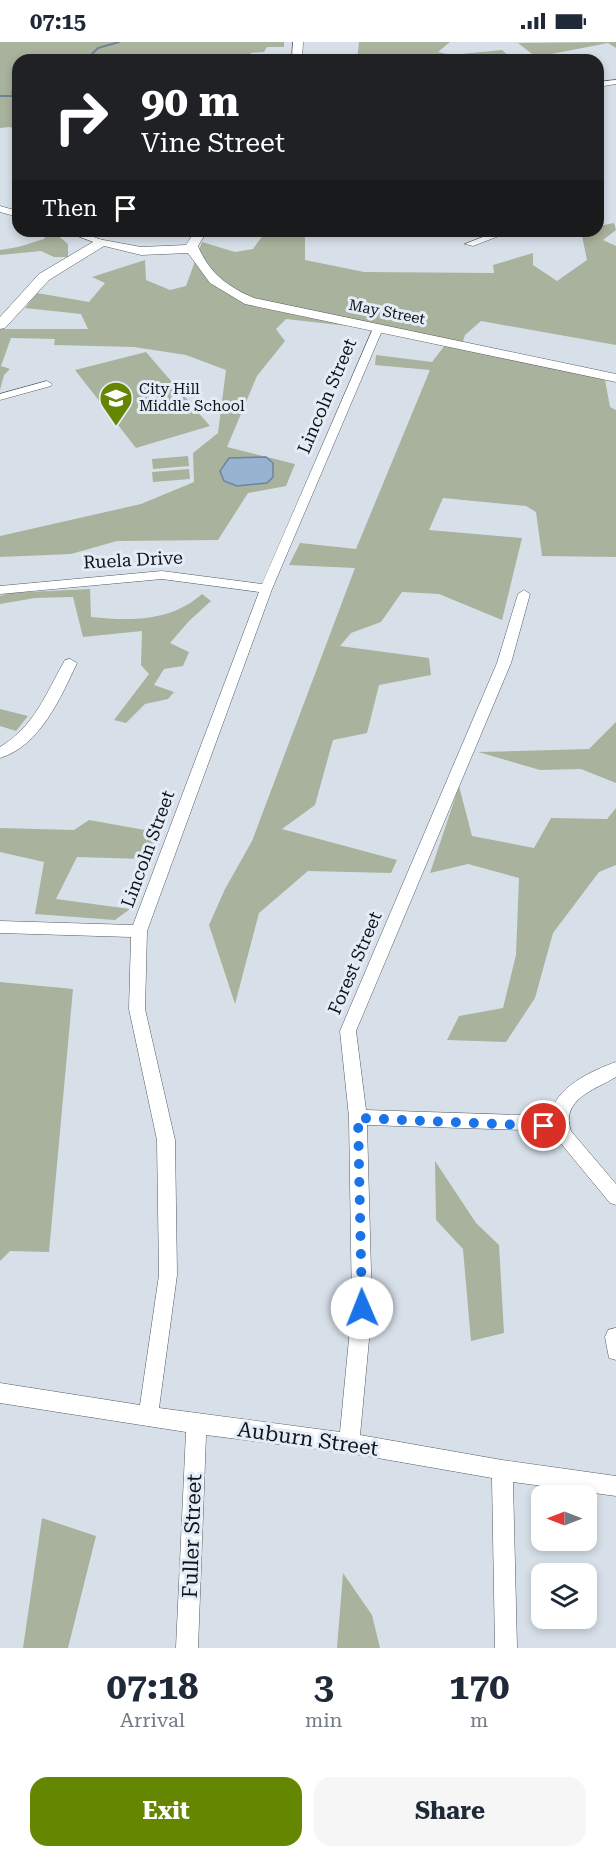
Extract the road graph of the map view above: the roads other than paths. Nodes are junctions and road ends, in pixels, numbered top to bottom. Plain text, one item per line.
1 (87, 237) edge
2 (196, 237) edge
3 (490, 237) edge
4 (102, 242) junction
5 (470, 244) dead end
6 (193, 249) junction
7 (0, 325) edge
8 (380, 326) junction
9 (616, 378) edge
10 (47, 384) dead end
11 (0, 397) edge
12 (266, 589) junction
13 (0, 590) edge
14 (524, 594) dead end
15 (70, 663) dead end
16 (0, 753) edge
17 (0, 927) edge
18 (139, 931) junction
19 (616, 1069) edge
20 (358, 1118) junction
21 (558, 1124) junction
22 (616, 1197) edge
23 (0, 1393) edge
24 (148, 1418) junction
25 (196, 1424) junction
26 (349, 1443) junction
27 (502, 1470) junction
28 (616, 1486) edge
29 (187, 1648) edge
30 (506, 1648) edge

1 - 4 street
2 - 6 street
3 - 5 street
4 - 6 street
4 - 7 street
6 - 8 street, May Street
8 - 9 street, May Street
8 - 12 street, Lincoln Street
10 - 11 street
12 - 13 street, Ruela Drive
12 - 18 street, Lincoln Street
14 - 20 street, Forest Street
15 - 16 street
17 - 18 street
18 - 24 street, Lincoln Street
19 - 21 street
20 - 21 street
20 - 26 street, Forest Street
21 - 22 street
23 - 24 street, Auburn Street
24 - 25 street, Auburn Street
25 - 26 street, Auburn Street
25 - 29 street, Fuller Street
26 - 27 street, Auburn Street
27 - 28 street, Auburn Street
27 - 30 street

